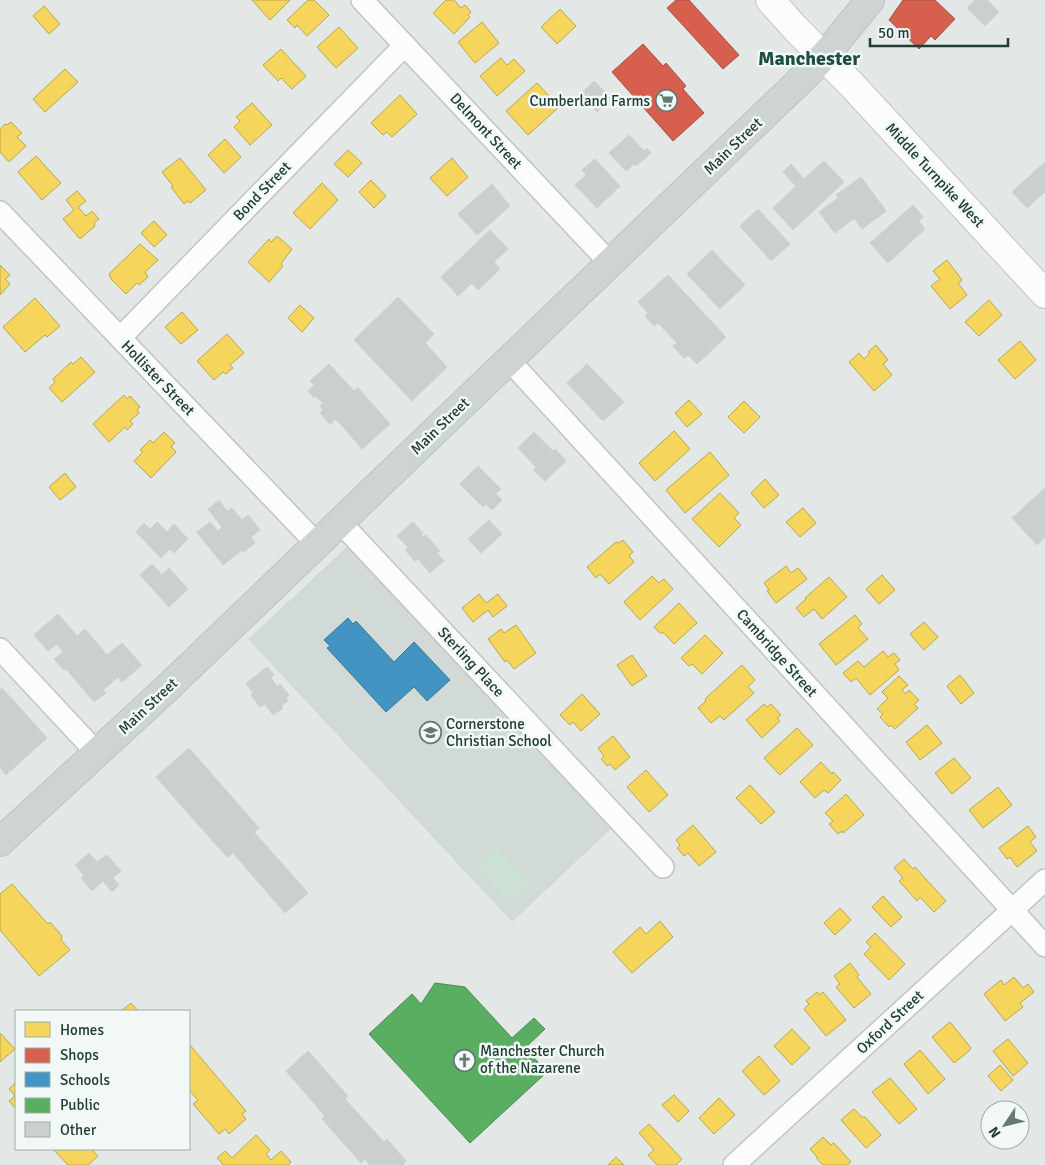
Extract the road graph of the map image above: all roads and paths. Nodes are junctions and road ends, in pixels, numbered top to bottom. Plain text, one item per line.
1 (362, 0) edge
2 (770, 0) edge
3 (870, 0) edge
4 (405, 45) junction
5 (824, 57) junction
6 (0, 212) edge
7 (610, 263) junction
8 (1045, 294) edge
9 (120, 338) junction
10 (509, 360) junction
11 (340, 522) junction
12 (317, 544) junction
13 (0, 649) edge
14 (97, 753) junction
15 (0, 842) edge
16 (663, 867) dead end
17 (1045, 880) edge
18 (1012, 910) junction
19 (1045, 946) edge
20 (734, 1165) edge

1 - 4 street, Delmont Street
2 - 5 main road, Middle Turnpike West
3 - 5 main road, Main Street
4 - 7 street, Delmont Street
4 - 9 street, Bond Street
5 - 7 main road, Main Street
5 - 8 main road, Middle Turnpike West
6 - 9 street, Hollister Street
7 - 10 main road, Main Street
9 - 12 street, Hollister Street
10 - 11 main road, Main Street
10 - 18 street, Cambridge Street
11 - 12 main road, Main Street
11 - 16 street, Sterling Place
12 - 14 main road, Main Street
13 - 14 street
14 - 15 main road, Main Street
17 - 18 street, Oxford Street
18 - 19 street, Cambridge Street
18 - 20 street, Oxford Street

